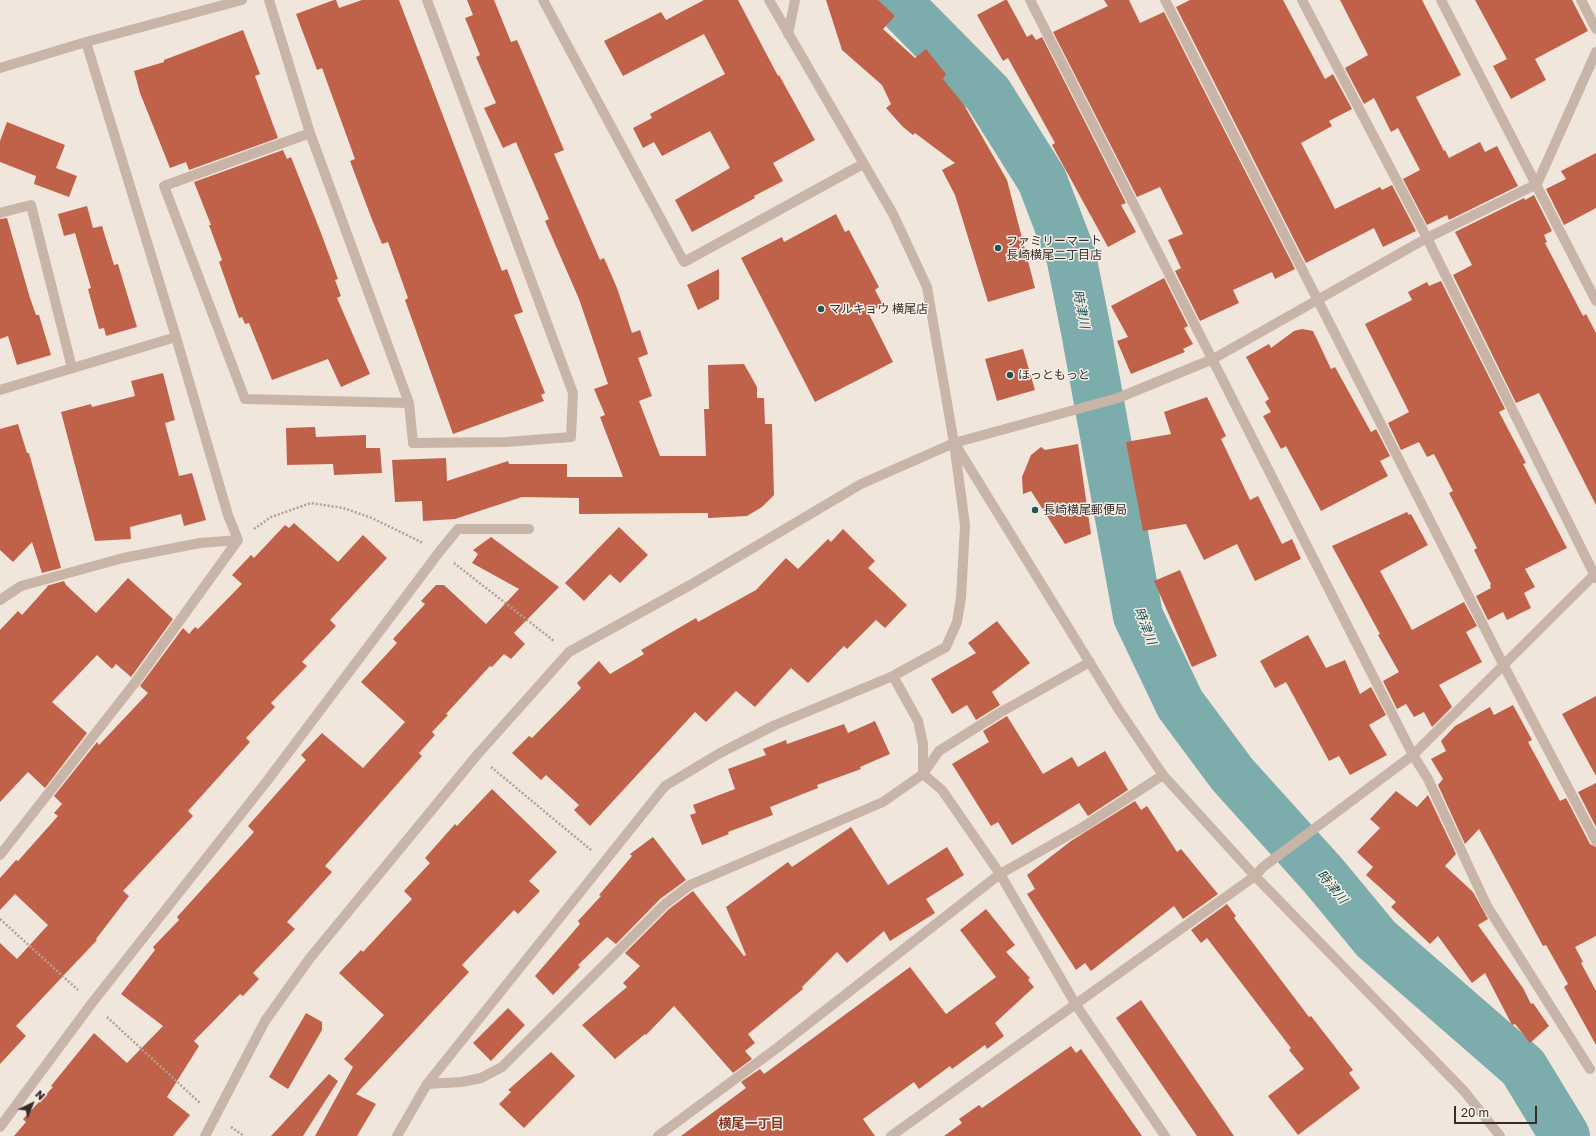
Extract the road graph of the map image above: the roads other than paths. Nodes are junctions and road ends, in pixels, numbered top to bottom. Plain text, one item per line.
1 (242, 0) edge
2 (269, 0) edge
3 (427, 0) edge
4 (543, 0) edge
5 (769, 0) edge
6 (795, 0) edge
7 (1030, 0) edge
8 (1165, 0) edge
9 (1302, 0) edge
10 (1441, 0) edge
11 (1581, 0) edge
12 (1596, 29) edge
13 (788, 34) junction
14 (86, 42) junction
15 (1596, 52) edge
16 (0, 68) edge
17 (310, 133) junction
18 (863, 164) junction
19 (1537, 184) junction
20 (0, 213) edge
21 (1427, 238) junction
22 (1318, 298) junction
23 (1596, 301) edge
24 (176, 337) junction
25 (1213, 359) junction
26 (72, 368) junction
27 (0, 390) edge
28 (409, 403) junction
29 (954, 443) junction
30 (529, 530) dead end
31 (238, 540) junction
32 (1595, 575) edge
33 (0, 600) edge
34 (1090, 662) junction
35 (1503, 664) junction
36 (893, 676) junction
37 (1413, 755) junction
38 (923, 774) junction
39 (1163, 775) junction
40 (1596, 841) edge
41 (0, 855) edge
42 (1000, 874) junction
43 (1255, 876) junction
44 (1076, 1005) junction
45 (1590, 1069) dead end
46 (427, 1084) junction
47 (0, 1127) edge
48 (205, 1136) edge
49 (397, 1136) edge
50 (658, 1136) edge
51 (891, 1136) edge
52 (1165, 1136) edge
53 (1500, 1136) edge

1 - 14 street
2 - 17 street
3 - 28 street
4 - 18 street
5 - 13 street
6 - 13 street
7 - 25 street
8 - 22 street
9 - 21 street
10 - 19 street
11 - 12 street
13 - 18 street
14 - 16 street
14 - 24 street
15 - 19 street
17 - 28 street
17 - 28 street
18 - 29 street
19 - 21 street
19 - 23 street
20 - 26 street
21 - 22 street
21 - 32 street
22 - 25 street
22 - 35 street
24 - 26 street
24 - 31 street
25 - 29 street
25 - 37 street
26 - 27 street
29 - 34 street
29 - 36 street
29 - 48 street
30 - 47 street
31 - 33 street
31 - 41 street
32 - 35 street
34 - 38 street
34 - 39 street
35 - 37 street
35 - 40 street
36 - 38 street
36 - 46 street
37 - 43 street
37 - 45 street
38 - 42 street
38 - 46 street
39 - 42 street
39 - 43 street
42 - 44 street
42 - 50 street
43 - 44 street
43 - 53 street
44 - 51 street
44 - 52 street
46 - 49 street

